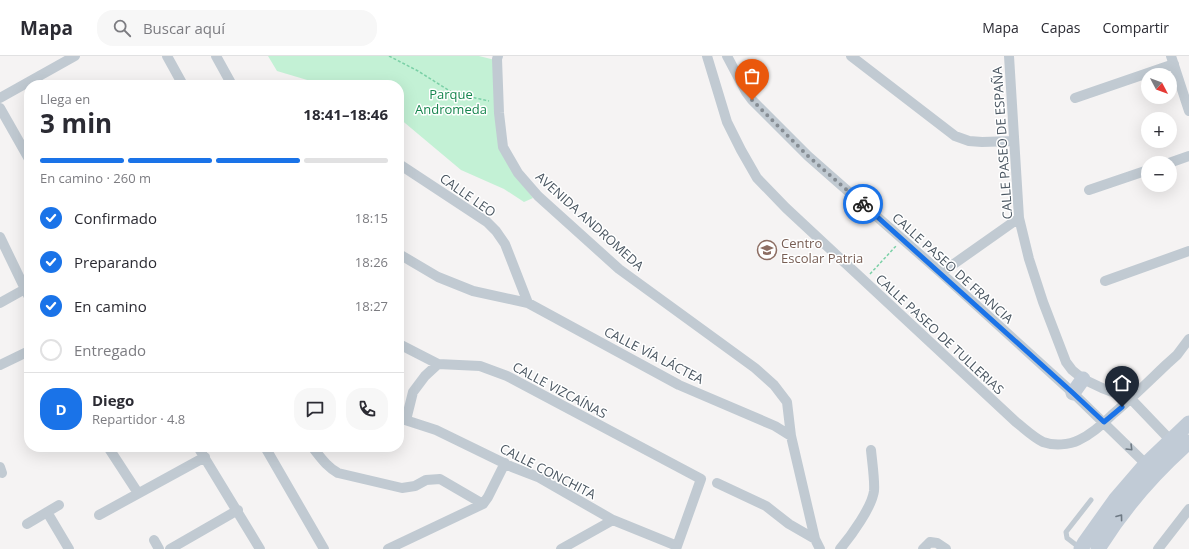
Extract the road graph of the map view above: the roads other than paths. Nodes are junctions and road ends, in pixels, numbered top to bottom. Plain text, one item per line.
1 (75, 56) edge
2 (167, 56) edge
3 (216, 56) edge
4 (498, 56) edge
5 (707, 56) edge
6 (727, 56) edge
7 (851, 56) edge
8 (1009, 56) edge
9 (1172, 60) edge
10 (32, 80) edge
11 (179, 80) edge
12 (229, 80) edge
13 (24, 85) edge
14 (0, 98) edge
15 (1075, 98) dead end
16 (0, 108) edge
17 (1189, 111) edge
18 (1014, 141) junction
19 (24, 149) edge
20 (1189, 156) edge
21 (1177, 160) edge
22 (404, 167) edge
23 (1141, 172) edge
24 (1089, 190) dead end
25 (1019, 218) junction
26 (0, 236) edge
27 (1189, 252) edge
28 (404, 257) edge
29 (941, 273) junction
30 (1105, 281) dead end
31 (24, 287) edge
32 (24, 294) edge
33 (0, 303) edge
34 (528, 304) junction
35 (1189, 339) edge
36 (404, 347) edge
37 (24, 353) edge
38 (438, 364) junction
39 (0, 365) edge
40 (1083, 379) junction
41 (1073, 393) junction
42 (1131, 399) junction
43 (404, 416) edge
44 (404, 419) edge
45 (1104, 422) junction
46 (1189, 423) edge
47 (791, 436) junction
48 (1180, 445) edge
49 (871, 450) dead end
50 (111, 452) edge
51 (201, 452) edge
52 (268, 452) edge
53 (317, 452) edge
54 (204, 457) junction
55 (505, 463) junction
56 (1151, 469) junction
57 (717, 483) dead end
58 (138, 493) junction
59 (1091, 500) dead end
60 (483, 504) junction
61 (59, 506) dead end
62 (1189, 509) edge
63 (238, 510) junction
64 (47, 512) junction
65 (99, 515) dead end
66 (613, 520) junction
67 (27, 524) dead end
68 (816, 539) junction
69 (926, 546) edge
70 (676, 548) edge
71 (69, 549) edge
72 (170, 549) edge
73 (260, 549) edge
74 (324, 549) edge
75 (388, 549) edge
76 (561, 549) edge
77 (820, 549) edge
78 (840, 549) edge
79 (946, 549) edge
80 (1080, 549) edge
81 (1098, 549) edge
82 (1158, 549) edge

1 - 10 street
2 - 11 street
3 - 12 street
4 - 47 street, AVENIDA ANDROMEDA
5 - 45 street, CALLE PASEO DE TULLERIAS
6 - 29 street, CALLE PASEO DE FRANCIA
7 - 18 street
8 - 18 street, CALLE PASEO DE ESPAÑA
9 - 15 street
9 - 17 street
13 - 14 street
16 - 19 street
18 - 25 street, CALLE PASEO DE ESPAÑA
20 - 21 street
22 - 34 street, CALLE LEO
23 - 24 street
25 - 29 street
25 - 40 street, CALLE PASEO DE ESPAÑA
26 - 31 street
27 - 30 street
28 - 34 street, CALLE VÍA LÁCTEA
29 - 41 street, CALLE PASEO DE FRANCIA
32 - 33 street
34 - 47 street, CALLE VÍA LÁCTEA
35 - 42 street, CALLE PASEO DE TULLERIAS
36 - 38 street, CALLE VIZCAÍNAS
37 - 39 street
38 - 43 street
38 - 70 street, CALLE VIZCAÍNAS
40 - 41 main road
40 - 42 street, CALLE PASEO DE ESPAÑA
41 - 45 street, CALLE PASEO DE FRANCIA
42 - 45 street, CALLE PASEO DE TULLERIAS
42 - 48 street, CALLE PASEO DE ESPAÑA
44 - 55 street, CALLE CONCHITA
45 -> 56 street, CALLE PASEO DE FRANCIA
46 - 48 main road
47 - 68 street
48 - 56 main road
49 - 78 street
50 - 58 street
51 - 54 street
52 - 74 street
53 - 60 street
54 - 58 street
54 - 63 street
55 - 60 street
55 - 66 street, CALLE CONCHITA
56 - 80 main road
81 -> 56 main road
57 - 68 street
58 - 65 street
59 - 80 lane
60 - 75 street
61 - 64 street
62 - 82 street
63 - 72 street
63 - 73 street
64 - 67 street
64 - 71 street
66 - 70 street, CALLE CONCHITA
66 - 76 street
68 - 77 street
69 - 79 street

